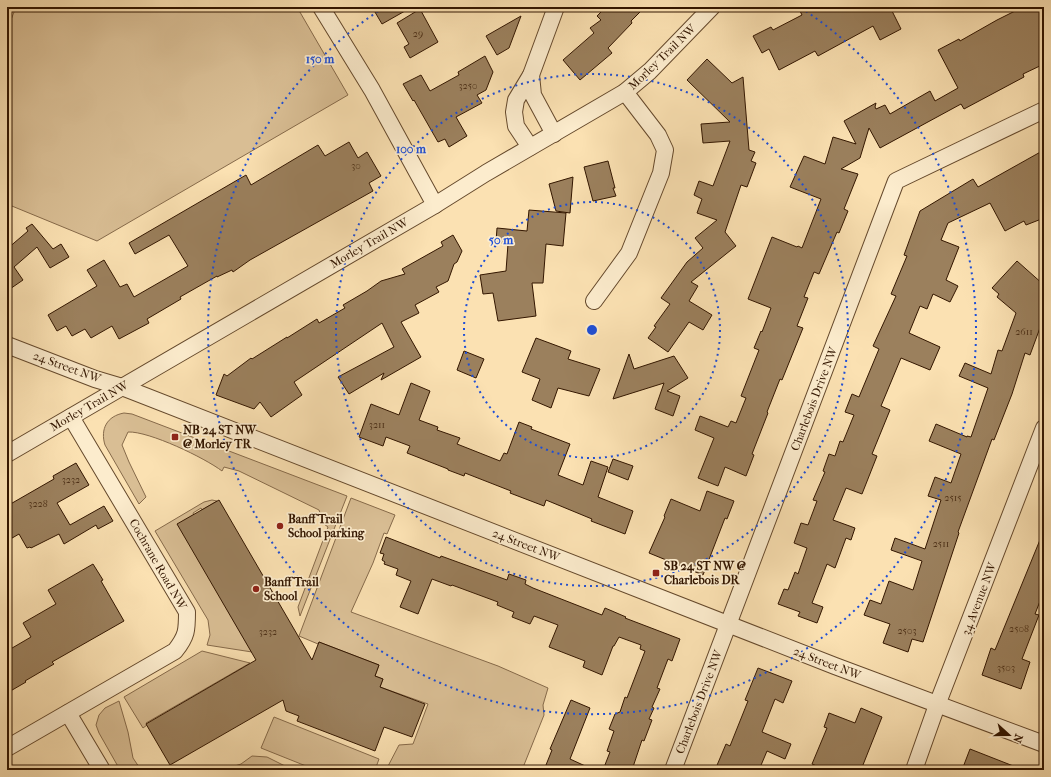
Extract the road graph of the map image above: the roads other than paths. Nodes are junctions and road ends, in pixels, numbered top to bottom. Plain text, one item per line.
1 (321, 7) edge
2 (556, 7) edge
3 (712, 7) edge
4 (531, 75) junction
5 (625, 92) junction
6 (1044, 110) edge
7 (554, 134) junction
8 (530, 148) junction
9 (435, 205) junction
10 (594, 301) dead end
11 (7, 345) edge
12 (122, 387) junction
13 (71, 417) junction
14 (1044, 428) edge
15 (7, 454) edge
16 (729, 624) junction
17 (937, 705) junction
18 (68, 712) junction
19 (1044, 744) edge
20 (7, 748) edge
21 (102, 770) edge
22 (673, 770) edge
23 (914, 770) edge

1 - 9 street
2 - 4 street
3 - 5 street, Morley Trail NW
4 - 7 street
4 - 8 street
5 - 7 street, Morley Trail NW
5 - 10 street
6 - 16 street, Charlebois Drive NW
7 - 8 street, Morley Trail NW
8 - 9 street, Morley Trail NW
9 - 12 street, Morley Trail NW
11 - 12 street, 24 Street NW
12 - 13 street, Morley Trail NW
12 - 16 street, 24 Street NW
13 - 15 street, Morley Trail NW
13 - 18 street, Cochrane Road NW
14 - 17 street, 34 Avenue NW
16 - 17 street, 24 Street NW
16 - 22 street, Charlebois Drive NW
17 - 19 street, 24 Street NW
17 - 23 street, 34 Avenue NW
18 - 20 street, Cochrane Road NW
18 - 21 street

